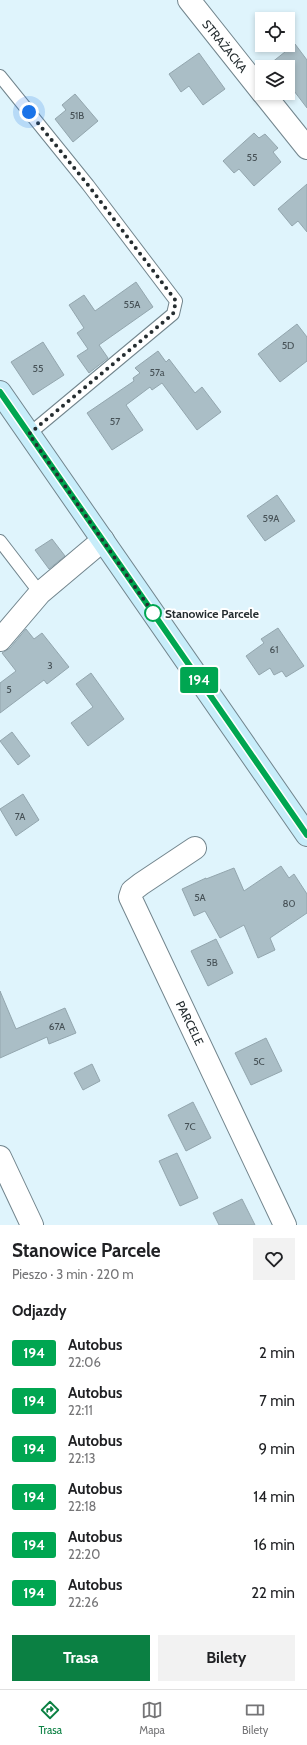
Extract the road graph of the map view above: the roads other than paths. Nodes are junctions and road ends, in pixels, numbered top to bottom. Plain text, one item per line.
1 (189, 0) edge
2 (0, 76) edge
3 (255, 82) edge
4 (269, 100) edge
5 (307, 148) edge
6 (0, 392) edge
7 (29, 434) junction
8 (103, 540) junction
9 (0, 541) edge
10 (40, 593) junction
11 (0, 640) edge
12 (307, 835) edge
13 (195, 848) dead end
14 (0, 1157) edge
15 (32, 1225) edge
16 (285, 1225) edge

1 - 3 street, STRAŻACKA
2 - 7 lane
4 - 5 street, STRAŻACKA
6 - 7 main road
7 - 8 main road
8 - 10 street
8 - 12 main road
9 - 10 lane
10 - 11 street
13 - 16 street, PARCELE
14 - 15 street

